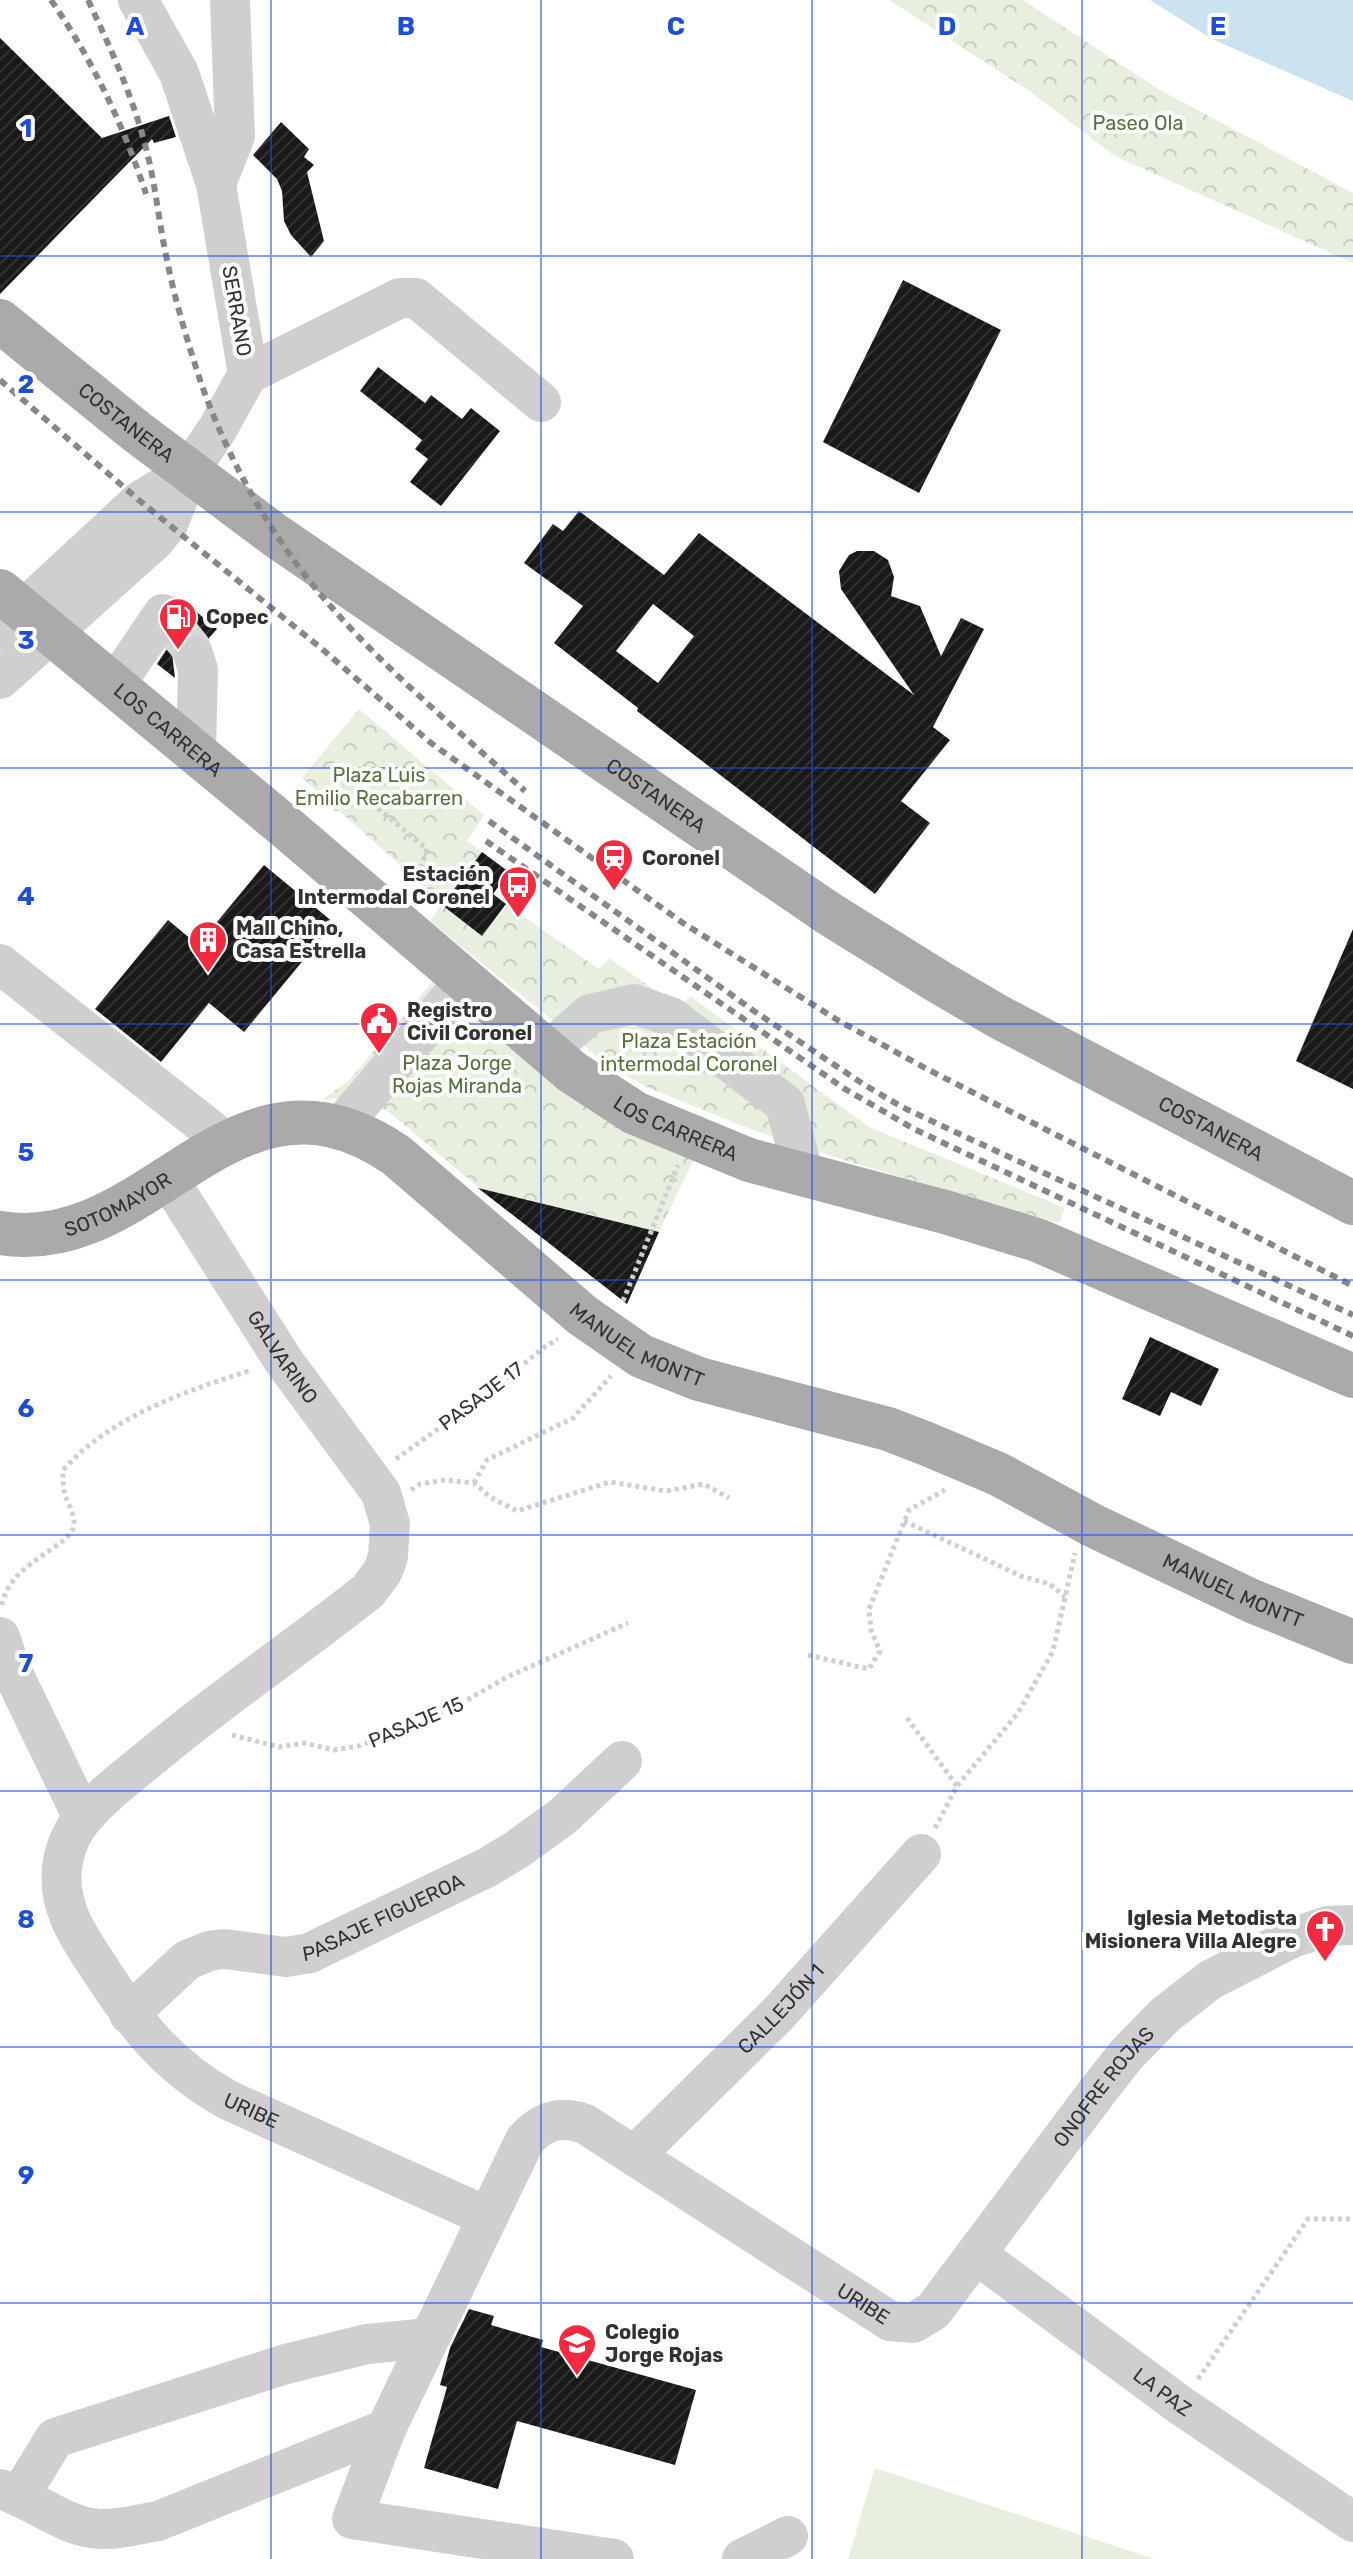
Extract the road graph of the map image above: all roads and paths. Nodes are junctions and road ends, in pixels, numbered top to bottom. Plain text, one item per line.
1 (138, 0) edge
2 (230, 0) edge
3 (216, 184) junction
4 (0, 321) edge
5 (248, 374) junction
6 (541, 402) dead end
7 (189, 471) junction
8 (120, 570) junction
9 (18, 617) edge
10 (194, 657) tunnel mouth
11 (0, 679) edge
12 (115, 685) junction
13 (196, 752) junction
14 (334, 809) dead end
15 (416, 882) dead end
16 (466, 980) junction
17 (7, 983) edge
18 (548, 1051) junction
19 (340, 1127) junction
20 (690, 1137) junction
21 (226, 1142) junction
22 (804, 1176) junction
23 (167, 1177) junction
24 (1353, 1203) edge
25 (0, 1233) edge
26 (597, 1347) junction
27 (283, 1360) junction
28 (1353, 1376) edge
29 (385, 1467) dead end
30 (474, 1483) junction
31 (729, 1498) dead end
32 (909, 1510) dead end
33 (904, 1521) junction
34 (388, 1524) junction
35 (1076, 1549) dead end
36 (1065, 1597) junction
37 (1, 1623) edge
38 (628, 1623) dead end
39 (1353, 1642) edge
40 (808, 1655) dead end
41 (907, 1718) dead end
42 (190, 1725) junction
43 (622, 1761) dead end
44 (957, 1786) junction
45 (83, 1818) junction
46 (921, 1854) joint
47 (1353, 1925) edge
48 (129, 2014) junction
49 (634, 2156) junction
50 (488, 2217) junction
51 (1353, 2219) edge
52 (976, 2254) junction
53 (913, 2323) joint
54 (429, 2338) junction
55 (1180, 2405) junction
56 (386, 2429) junction
57 (10, 2492) edge
58 (1353, 2522) edge
59 (788, 2536) dead end
60 (614, 2559) edge
61 (742, 2559) edge

1 - 3 street, SERRANO
2 - 3 street
3 - 5 street, SERRANO
4 - 7 main road, COSTANERA
5 - 6 street
5 - 7 street, SERRANO
7 - 8 street, SERRANO
7 - 9 street, SERRANO
7 - 24 main road, COSTANERA
8 - 9 street, SERRANO
8 - 12 street
9 - 11 street, SERRANO
9 - 12 main road, LOS CARRERA
10 - 13 street
12 - 13 main road, LOS CARRERA
13 - 16 main road, LOS CARRERA
14 - 15 path
16 - 18 main road, LOS CARRERA
16 - 19 street
17 - 21 street
18 - 20 main road, LOS CARRERA
18 - 22 street
19 - 21 main road, MANUEL MONTT
19 - 26 main road, MANUEL MONTT
20 - 22 main road, LOS CARRERA
20 - 26 path
21 - 23 main road, SOTOMAYOR
22 - 28 main road, LOS CARRERA
23 - 25 main road, SOTOMAYOR
23 - 27 street, GALVARINO
26 - 29 path, PASAJE 17
26 - 30 path
26 - 39 main road, MANUEL MONTT
27 - 34 street, GALVARINO
27 - 37 path
30 - 31 path
30 - 34 path
32 - 33 path
33 - 36 path
33 - 40 path
34 - 42 street, URIBE
35 - 36 path
36 - 44 path
37 - 45 street
38 - 42 path, PASAJE 15
41 - 44 path
42 - 45 street, URIBE
43 - 48 street, PASAJE FIGUEROA
44 - 46 path
45 - 48 street, URIBE
46 - 49 street, CALLEJÓN 1
47 - 52 street, ONOFRE ROJAS
48 - 50 street, URIBE
49 - 50 street, URIBE
49 - 53 street, URIBE
50 - 54 street
51 - 55 path
52 - 53 street, ONOFRE ROJAS
52 - 55 street, LA PAZ
54 - 56 street
54 - 57 street
55 - 58 street, LA PAZ
56 - 57 street
56 - 60 street
59 - 61 street

